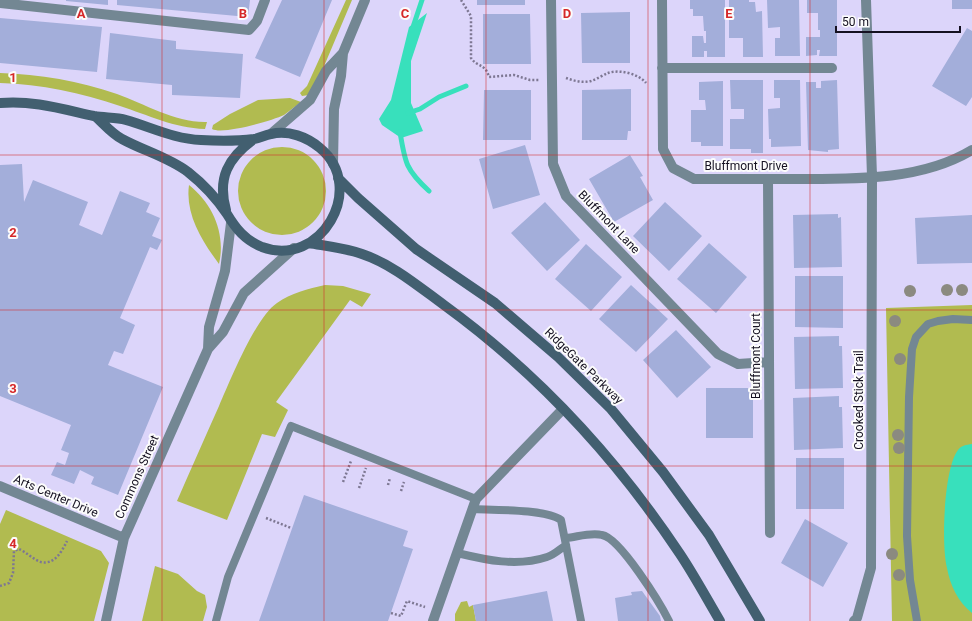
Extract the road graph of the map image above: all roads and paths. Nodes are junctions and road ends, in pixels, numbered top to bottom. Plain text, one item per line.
1 (265, 0) edge
2 (365, 0) edge
3 (461, 0) edge
4 (551, 0) edge
5 (662, 0) edge
6 (866, 0) edge
7 (0, 3) edge
8 (343, 53) junction
9 (662, 68) junction
10 (832, 68) dead end
11 (566, 78) dead end
12 (544, 79) dead end
13 (646, 83) dead end
14 (0, 103) edge
15 (95, 116) junction
16 (272, 134) junction
17 (254, 139) junction
18 (972, 150) edge
19 (333, 164) junction
20 (872, 176) junction
21 (338, 178) junction
22 (768, 179) junction
23 (229, 218) junction
24 (308, 243) junction
25 (294, 248) junction
26 (972, 320) edge
27 (208, 349) junction
28 (769, 362) junction
29 (563, 409) junction
30 (355, 452) junction
31 (370, 458) junction
32 (343, 482) dead end
33 (0, 486) edge
34 (359, 488) dead end
35 (476, 499) junction
36 (472, 510) junction
37 (770, 533) dead end
38 (124, 538) junction
39 (67, 541) dead end
40 (566, 542) junction
41 (457, 553) junction
42 (0, 586) edge
43 (391, 613) dead end
44 (435, 616) edge
45 (106, 621) edge
46 (216, 621) edge
47 (582, 621) edge
48 (669, 621) edge
49 (720, 621) edge
50 (760, 621) edge
51 (854, 621) edge
52 (917, 621) edge

1 - 7 street
2 - 8 street
3 - 12 path
4 - 28 street, Bluffmont Lane
5 - 9 street, Bluffmont Drive
6 - 20 street, Crooked Stick Trail
8 - 16 street
8 - 19 street
9 - 10 street
9 - 22 street, Bluffmont Drive
11 - 13 path
14 - 15 main road, RidgeGate Parkway
15 - 17 main road, RidgeGate Parkway
15 - 23 main road, RidgeGate Parkway
16 - 17 main road, RidgeGate Parkway
16 - 19 main road, RidgeGate Parkway
17 - 23 main road, RidgeGate Parkway
18 - 20 street
19 - 21 main road, RidgeGate Parkway
20 - 22 street, Bluffmont Drive
20 - 51 street, Crooked Stick Trail
21 - 24 main road, RidgeGate Parkway
21 - 50 main road, RidgeGate Parkway
22 - 28 street, Bluffmont Court
23 - 25 main road, RidgeGate Parkway
23 - 27 street, Commons Street
24 - 25 main road, RidgeGate Parkway
24 - 29 main road
25 - 27 street, Commons Street
26 - 52 lane
27 - 38 street, Commons Street
28 - 37 street, Bluffmont Court
29 - 35 street
29 - 49 main road
30 - 31 lane
30 - 32 path
30 - 46 lane
31 - 34 path
31 - 35 lane
33 - 38 street, Arts Center Drive
35 - 36 street
36 - 40 lane
36 - 41 street
38 - 45 street, Commons Street
39 - 42 path
40 - 41 lane
40 - 47 lane
40 - 48 lane
41 - 44 street
43 - 44 path

